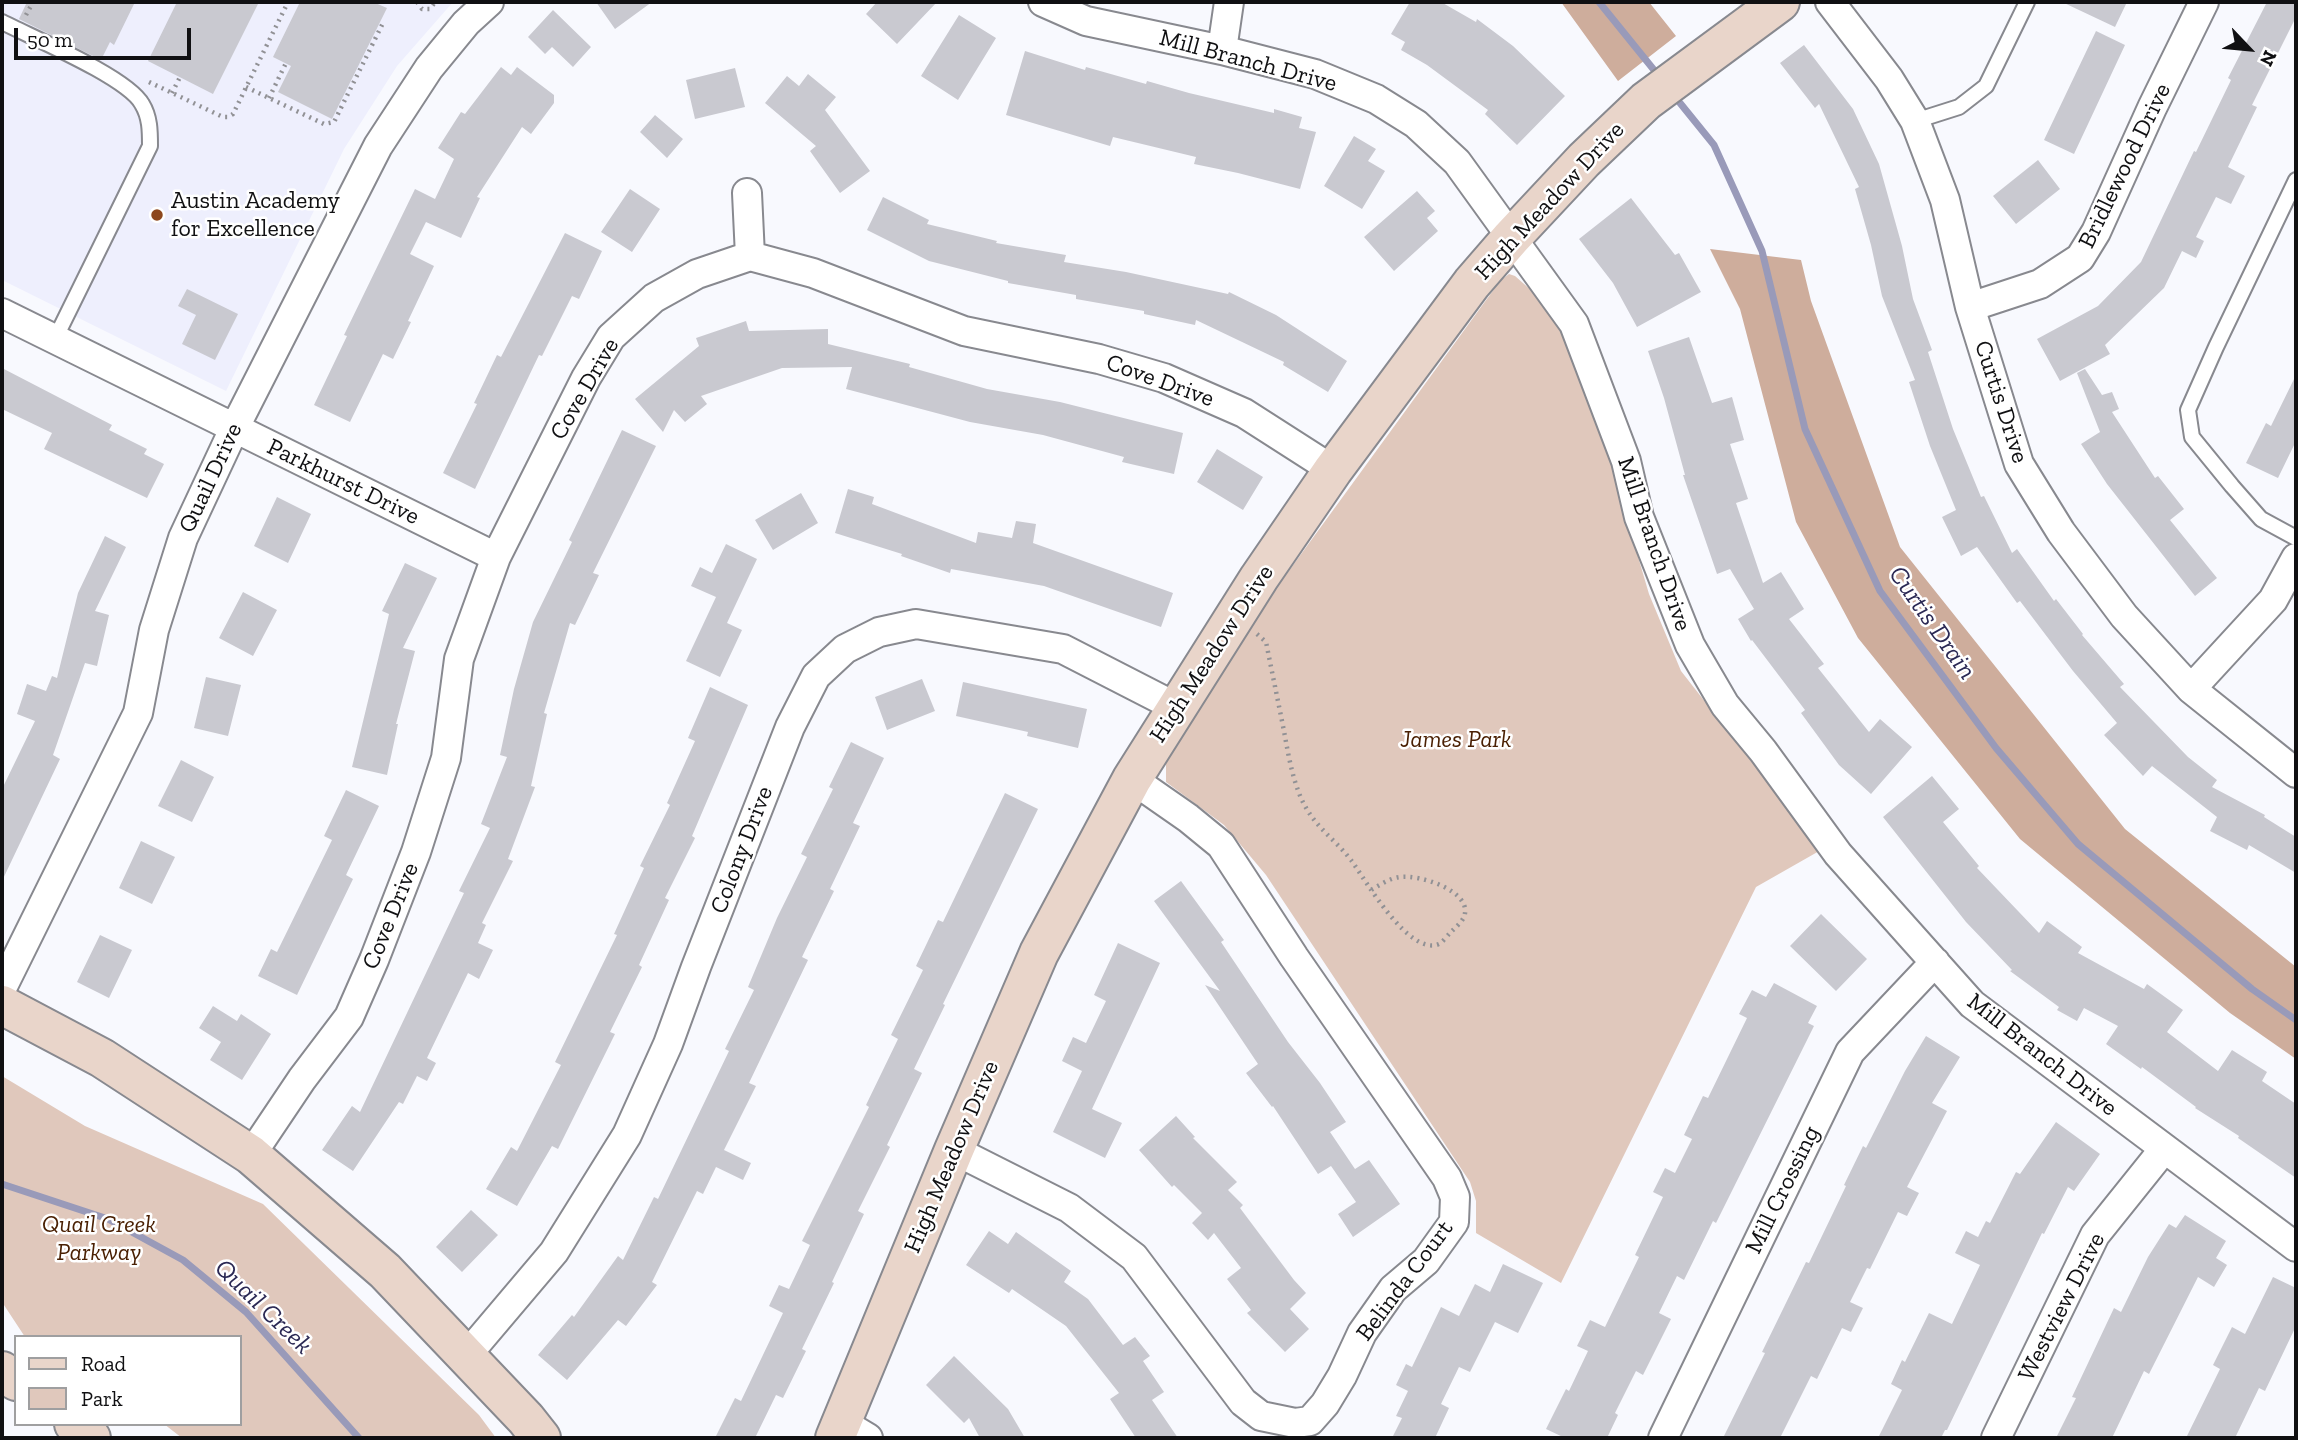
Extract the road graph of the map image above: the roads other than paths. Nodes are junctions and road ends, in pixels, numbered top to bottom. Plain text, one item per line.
1 (489, 2) edge
2 (1043, 2) edge
3 (1229, 2) edge
4 (1780, 2) edge
5 (1830, 2) edge
6 (2027, 2) edge
7 (2204, 2) edge
8 (2, 22) edge
9 (1222, 50) junction
10 (1916, 121) junction
11 (2296, 180) edge
12 (747, 193) dead end
13 (1511, 238) junction
14 (750, 256) junction
15 (1970, 307) junction
16 (2, 313) edge
17 (55, 339) junction
18 (233, 429) junction
19 (1333, 470) junction
20 (2296, 538) edge
21 (496, 557) junction
22 (2296, 558) edge
23 (2191, 689) junction
24 (1176, 706) junction
25 (2296, 773) edge
26 (1132, 779) junction
27 (1935, 962) junction
28 (2, 988) edge
29 (2, 1005) edge
30 (2164, 1149) junction
31 (954, 1150) junction
32 (251, 1155) junction
33 (2296, 1247) edge
34 (466, 1356) junction
35 (76, 1426) edge
36 (849, 1433) edge
37 (91, 1438) edge
38 (541, 1438) edge
39 (1663, 1438) edge
40 (1996, 1438) edge

1 - 18 street, Quail Drive
2 - 9 street, Mill Branch Drive
3 - 9 street
4 - 13 street, High Meadow Drive
5 - 10 street, Curtis Drive
6 - 10 lane
7 - 15 street, Bridlewood Drive
8 - 17 lane
9 - 13 street, Mill Branch Drive
10 - 15 street, Curtis Drive
11 - 20 lane
12 - 14 street
13 - 19 street, High Meadow Drive
13 - 27 street, Mill Branch Drive
14 - 19 street, Cove Drive
14 - 21 street, Cove Drive
15 - 23 street, Curtis Drive
16 - 17 street, Parkhurst Drive
17 - 18 street, Parkhurst Drive
18 - 21 street, Parkhurst Drive
18 - 28 street, Quail Drive
19 - 24 street, High Meadow Drive
21 - 32 street, Cove Drive
22 - 23 street
23 - 25 street, Curtis Drive
24 - 26 street, High Meadow Drive
24 - 34 street, Colony Drive
26 - 31 street, High Meadow Drive
26 - 31 street, Belinda Court
27 - 30 street, Mill Branch Drive
27 - 39 street, Mill Crossing
29 - 32 street
30 - 33 street, Mill Branch Drive
30 - 40 street, Westview Drive
31 - 36 street, High Meadow Drive
32 - 34 street
34 - 38 street
35 - 37 street

